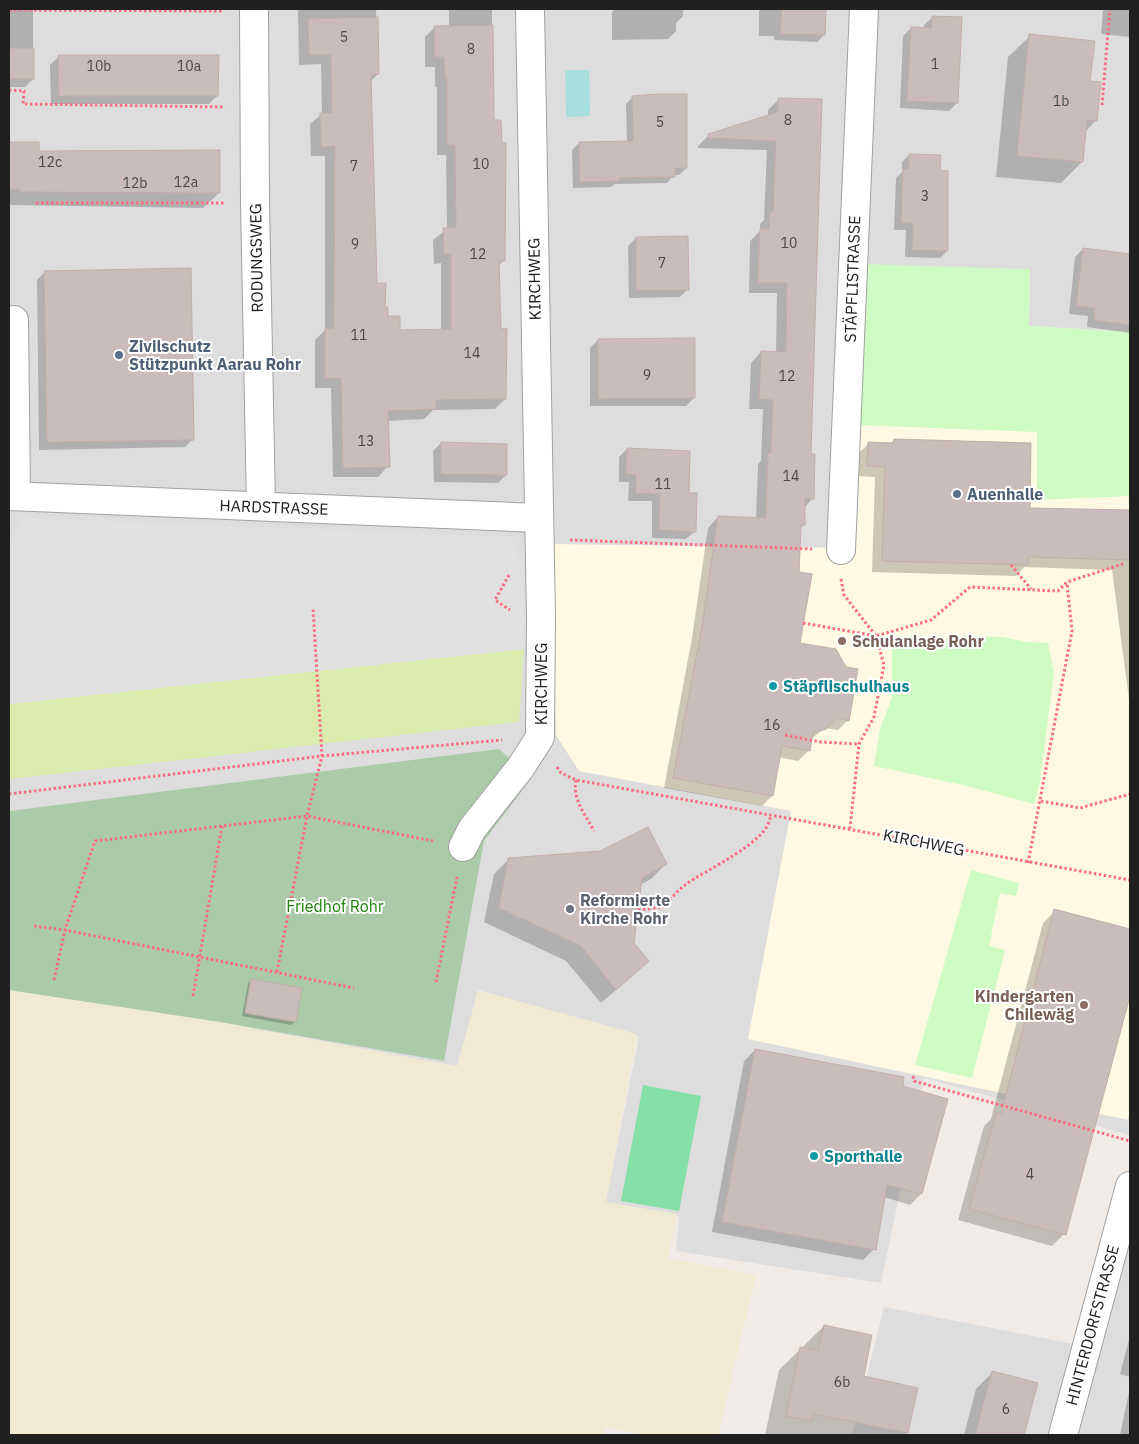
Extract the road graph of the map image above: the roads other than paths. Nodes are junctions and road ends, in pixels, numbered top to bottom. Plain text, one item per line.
1 (530, 9) edge
2 (864, 9) edge
3 (254, 10) edge
4 (14, 320) dead end
5 (12, 496) edge
6 (261, 506) junction
7 (539, 528) junction
8 (841, 550) road end
9 (463, 847) road end
10 (1130, 1186) edge
11 (1063, 1435) edge

1 - 7 street, KIRCHWEG
2 - 8 street, STÄPFLISTRASSE
3 - 6 street, RODUNGSWEG
4 - 5 street
5 - 6 street, HARDSTRASSE
6 - 7 street, HARDSTRASSE
7 - 9 street, KIRCHWEG
10 - 11 street, HINTERDORFSTRASSE

